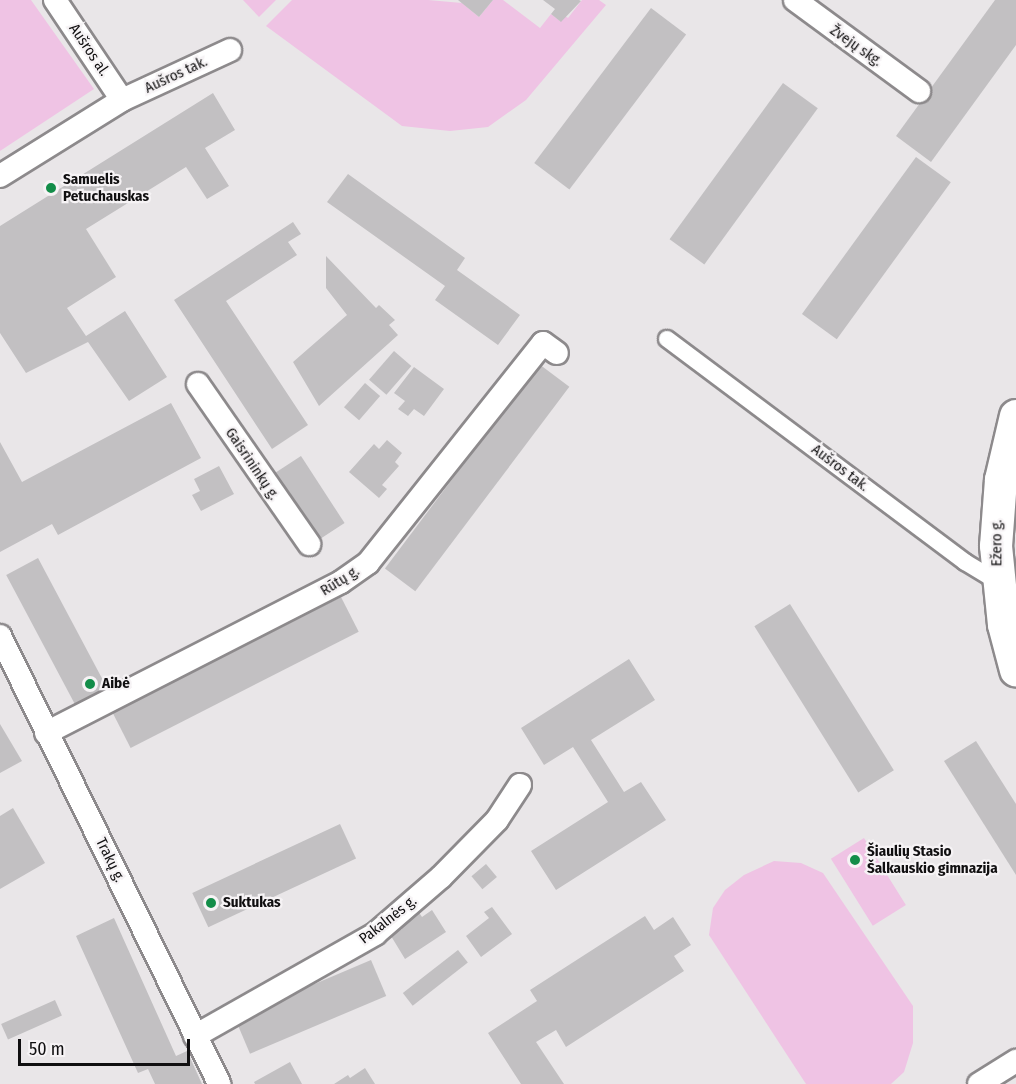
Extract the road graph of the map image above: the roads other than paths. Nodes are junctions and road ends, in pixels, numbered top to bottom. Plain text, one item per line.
1 (55, 0) edge
2 (795, 0) edge
3 (230, 50) dead end
4 (919, 90) dead end
5 (122, 100) junction
6 (0, 176) edge
7 (668, 339) dead end
8 (557, 353) dead end
9 (198, 384) dead end
10 (1016, 416) edge
11 (309, 544) dead end
12 (1007, 588) edge
13 (0, 636) edge
14 (1016, 669) edge
15 (46, 733) junction
16 (520, 785) dead end
17 (195, 1036) junction
18 (1016, 1061) edge
19 (219, 1084) edge
20 (979, 1084) edge

1 - 5 street, Aušros al.
2 - 4 street, Žvejų skg.
3 - 5 street, Aušros tak.
5 - 6 street, Aušros tak.
7 - 12 street, Aušros tak.
8 - 15 street, Rūtų g.
9 - 11 street, Gaisrininkų g.
10 - 12 main road, Ežero g.
12 - 14 main road, Ežero g.
13 - 15 street, Trakų g.
15 - 17 street, Trakų g.
16 - 17 street, Pakalnės g.
17 - 19 street, Trakų g.
18 - 20 street

